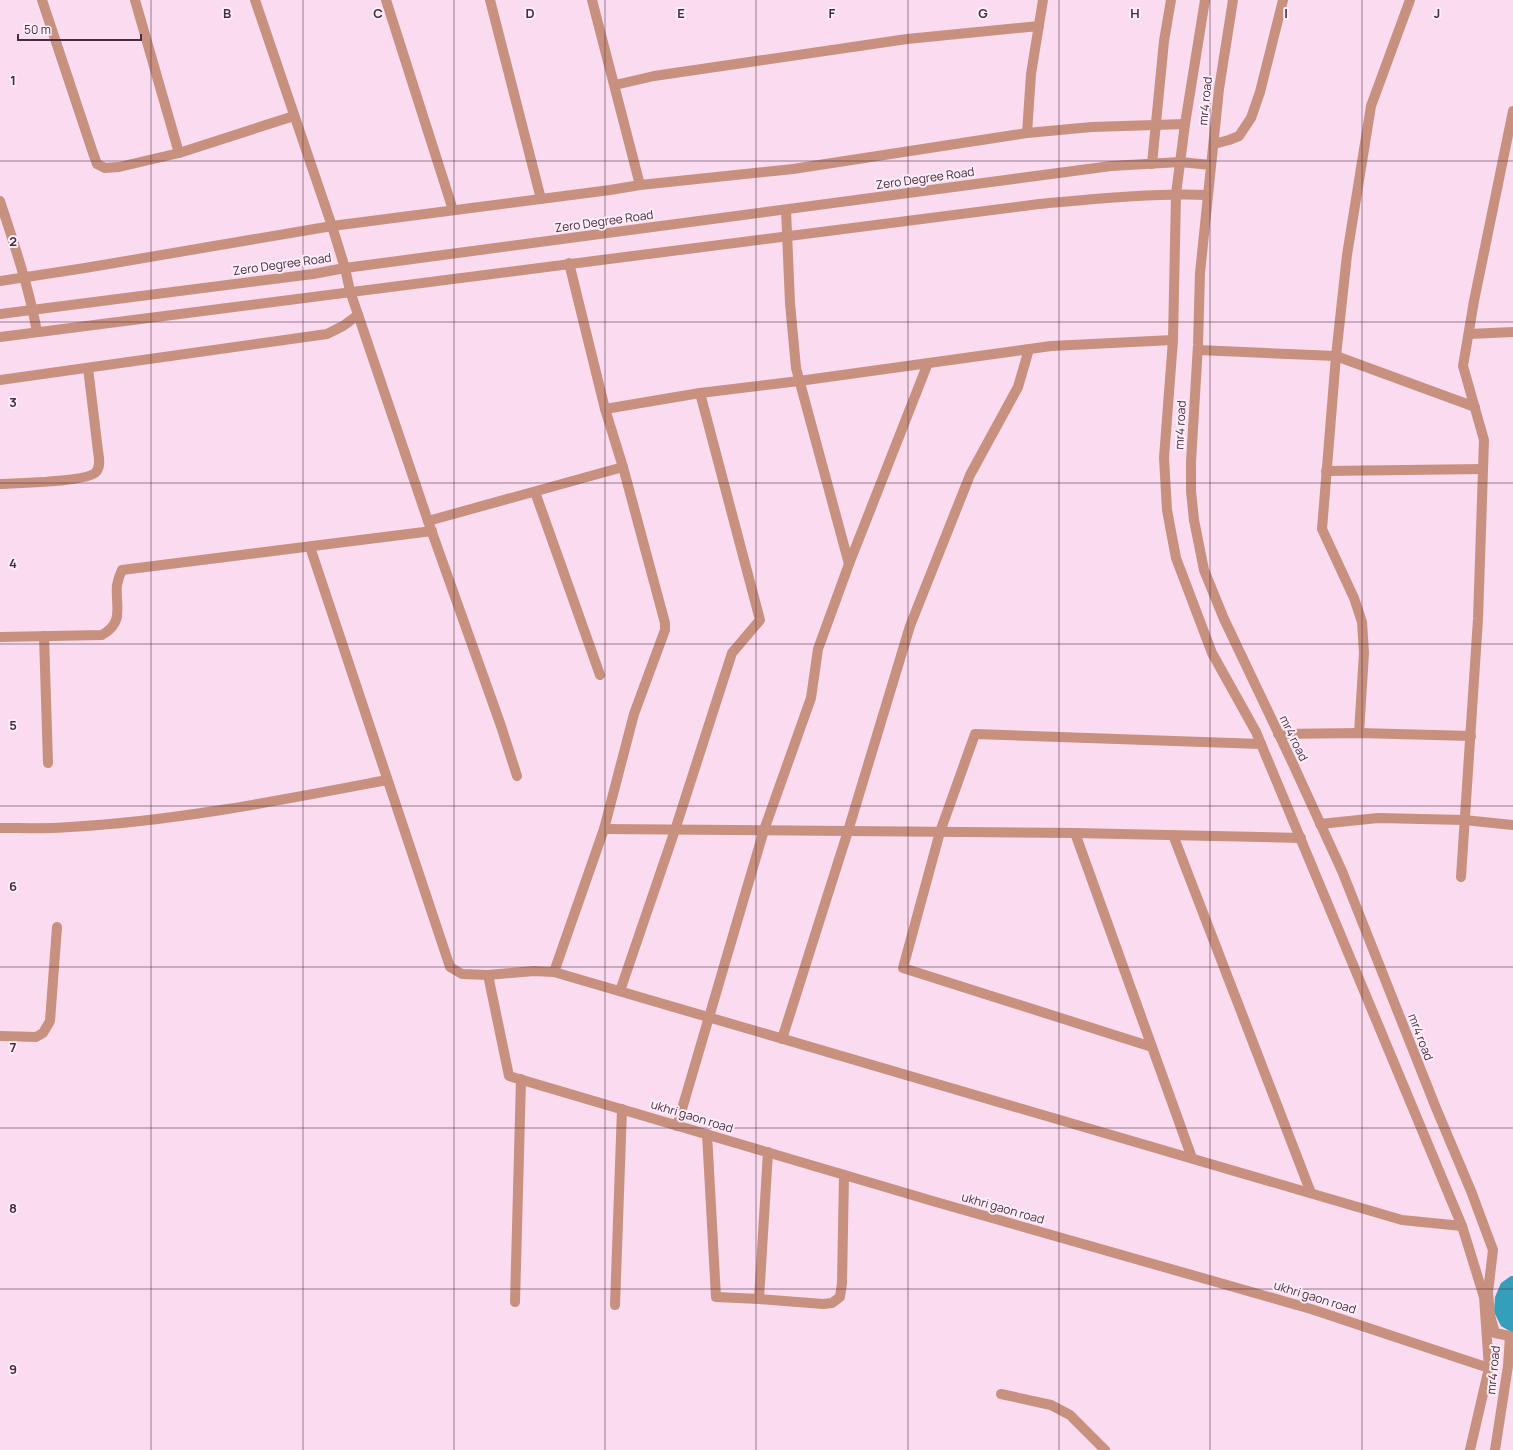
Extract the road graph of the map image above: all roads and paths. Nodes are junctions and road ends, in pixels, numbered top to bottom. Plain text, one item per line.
1 (42, 0) edge
2 (135, 0) edge
3 (255, 0) edge
4 (386, 0) edge
5 (490, 0) edge
6 (592, 0) edge
7 (1042, 0) edge
8 (1171, 0) edge
9 (1205, 0) edge
10 (1233, 0) edge
11 (1283, 0) edge
12 (1410, 0) edge
13 (1039, 26) junction
14 (615, 85) junction
15 (1513, 112) edge
16 (294, 116) junction
17 (1185, 124) junction
18 (1155, 126) junction
19 (1028, 133) junction
20 (1214, 144) junction
21 (179, 153) junction
22 (1180, 162) junction
23 (1152, 164) junction
24 (1211, 165) junction
25 (640, 185) junction
26 (1176, 194) junction
27 (1207, 196) junction
28 (540, 199) junction
29 (0, 201) edge
30 (453, 210) junction
31 (786, 210) junction
32 (332, 226) junction
33 (786, 235) junction
34 (569, 263) junction
35 (345, 268) junction
36 (24, 278) junction
37 (0, 281) edge
38 (350, 291) junction
39 (33, 310) junction
40 (0, 314) edge
41 (358, 315) junction
42 (37, 332) junction
43 (1513, 332) edge
44 (1469, 334) junction
45 (0, 337) edge
46 (1173, 340) junction
47 (1029, 349) junction
48 (1198, 350) junction
49 (1336, 356) junction
50 (928, 363) junction
51 (88, 368) junction
52 (0, 380) edge
53 (799, 381) junction
54 (700, 393) junction
55 (1475, 407) junction
56 (605, 409) junction
57 (623, 467) junction
58 (1483, 469) junction
59 (1326, 471) junction
60 (0, 484) edge
61 (535, 492) junction
62 (430, 526) junction
63 (310, 547) junction
64 (849, 564) junction
65 (44, 636) junction
66 (0, 637) edge
67 (600, 675) dead end
68 (1359, 733) junction
69 (1278, 734) junction
70 (1471, 736) junction
71 (1261, 744) junction
72 (48, 763) dead end
73 (517, 776) dead end
74 (387, 780) junction
75 (1464, 820) junction
76 (1320, 824) junction
77 (1513, 825) edge
78 (0, 828) edge
79 (604, 829) junction
80 (675, 830) junction
81 (764, 830) junction
82 (848, 831) junction
83 (940, 832) junction
84 (1075, 833) junction
85 (1173, 834) junction
86 (1301, 838) junction
87 (1461, 877) dead end
88 (57, 927) dead end
89 (554, 972) junction
90 (488, 976) junction
91 (620, 991) junction
92 (710, 1018) junction
93 (0, 1036) edge
94 (782, 1038) junction
95 (1152, 1047) junction
96 (521, 1079) junction
97 (622, 1109) junction
98 (677, 1126) junction
99 (707, 1134) junction
100 (768, 1152) junction
101 (1192, 1158) junction
102 (844, 1175) junction
103 (1311, 1193) junction
104 (1462, 1226) junction
105 (759, 1298) junction
106 (515, 1302) dead end
107 (615, 1305) dead end
108 (1510, 1365) edge
109 (1489, 1368) junction
110 (1001, 1394) dead end
111 (1105, 1450) edge
112 (1470, 1450) edge
113 (1495, 1450) edge

1 - 21 street
2 - 21 street
3 - 16 street
4 - 30 street
5 - 28 street
6 - 14 street
7 - 13 street
8 - 18 street
9 - 17 street, mr4 road
10 - 20 street, mr4 road
11 - 20 street
12 - 49 street
13 - 14 street
13 - 19 street
14 - 25 street
15 - 44 street
16 - 21 street
16 - 32 street
17 - 18 street
17 - 22 street, mr4 road
18 - 19 street
18 - 23 street
19 - 25 street
20 - 24 street, mr4 road
22 - 23 street, Zero Degree Road
22 - 24 street, Zero Degree Road
22 - 26 street, mr4 road
23 - 31 street, Zero Degree Road
24 - 27 street, mr4 road
25 - 28 street
26 - 27 street
26 - 33 street
26 - 46 street, mr4 road
27 - 48 street, mr4 road
28 - 30 street
29 - 36 street
30 - 32 street
31 - 33 street
31 - 35 street, Zero Degree Road
32 - 35 street
32 - 36 street
33 - 34 street
33 - 53 street
34 - 38 street
34 - 56 street
35 - 38 street
35 - 39 street, Zero Degree Road
36 - 37 street
36 - 39 street
38 - 41 street
38 - 42 street
39 - 40 street, Zero Degree Road
39 - 42 street
41 - 51 street
41 - 62 street
42 - 45 street
43 - 44 street
44 - 55 street
46 - 47 street
46 - 71 street, mr4 road
47 - 50 street
47 - 82 street
48 - 49 street
48 - 69 street, mr4 road
49 - 55 street
49 - 59 street
50 - 53 street
50 - 64 street
51 - 52 street
51 - 60 street
53 - 54 street
53 - 64 street
54 - 56 street
54 - 80 street
55 - 58 street
56 - 57 street
57 - 61 street
57 - 79 street
58 - 59 street
58 - 70 street
59 - 68 street
61 - 62 street
61 - 67 street
62 - 63 street
62 - 73 street
63 - 65 street
63 - 74 street
64 - 81 street
65 - 66 street
65 - 72 street
68 - 69 street
68 - 70 street
69 - 76 street, mr4 road
70 - 75 street
71 - 83 street
71 - 86 street, mr4 road
74 - 78 street
74 - 90 street
75 - 76 street
75 - 77 street
75 - 87 street
76 - 108 street, mr4 road
79 - 80 street
79 - 89 street
80 - 81 street
80 - 91 street
81 - 82 street
81 - 92 street
82 - 83 street
82 - 94 street
83 - 84 street
83 - 95 street
84 - 85 street
84 - 95 street
85 - 86 street
85 - 103 street
86 - 104 street, mr4 road
88 - 93 street
89 - 90 street
89 - 91 street
90 - 96 street, ukhri gaon road
91 - 92 street
92 - 94 street
92 - 98 street
94 - 101 street
95 - 101 street
96 - 97 street, ukhri gaon road
96 - 106 street
97 - 98 street, ukhri gaon road
97 - 107 street
98 - 99 street, ukhri gaon road
99 - 100 street, ukhri gaon road
99 - 105 street
100 - 102 street, ukhri gaon road
100 - 105 street
101 - 103 street
102 - 105 street
102 - 109 street, ukhri gaon road
103 - 104 street
104 - 109 street, mr4 road
108 - 113 street, mr4 road
109 - 112 street, mr4 road
110 - 111 street

